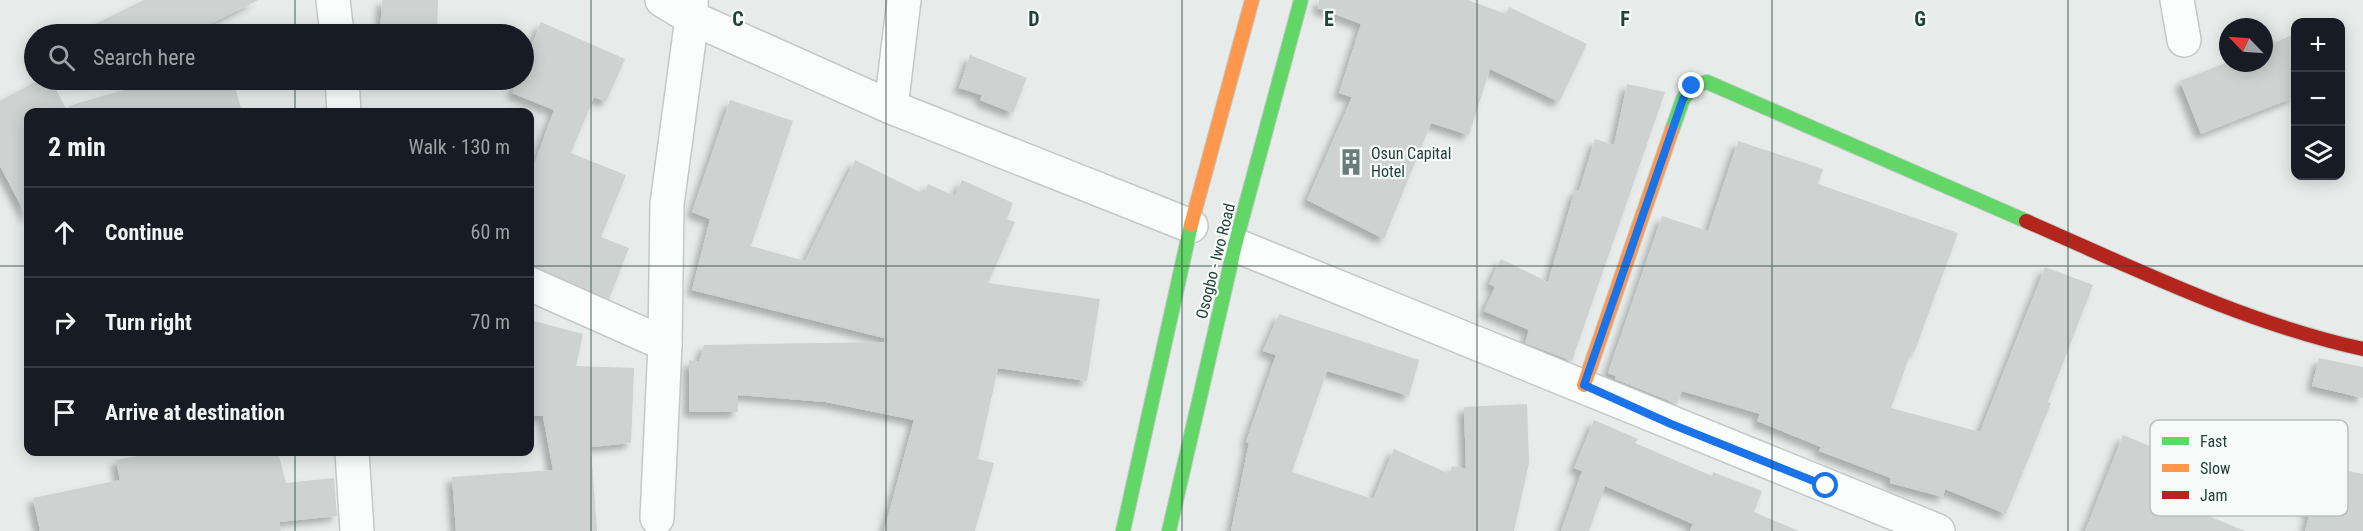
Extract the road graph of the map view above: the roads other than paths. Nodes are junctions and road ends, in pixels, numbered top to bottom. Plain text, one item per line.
1 (333, 0) edge
2 (662, 0) edge
3 (903, 0) edge
4 (1252, 0) edge
5 (1301, 0) edge
6 (2177, 0) edge
7 (692, 9) edge
8 (336, 24) edge
9 (2184, 40) dead end
10 (343, 90) edge
11 (891, 107) junction
12 (344, 108) edge
13 (1191, 226) junction
14 (1235, 245) junction
15 (534, 286) edge
16 (665, 344) junction
17 (2363, 349) edge
18 (1584, 385) junction
19 (352, 456) edge
20 (657, 518) dead end
21 (357, 531) edge
22 (1123, 531) edge
23 (1169, 531) edge
24 (1938, 531) edge

1 - 8 street
2 - 7 street
3 - 11 street
4 - 13 main road, Osogbo - Iwo Road
5 - 14 main road, Osogbo - Iwo Road
6 - 9 street
7 - 11 street
7 - 16 street
10 - 12 street
11 - 13 street
13 - 22 main road, Osogbo - Iwo Road
14 - 18 street
14 - 23 main road, Osogbo - Iwo Road
15 - 16 street
16 - 20 street
17 - 18 main road
18 - 24 street
19 - 21 street

